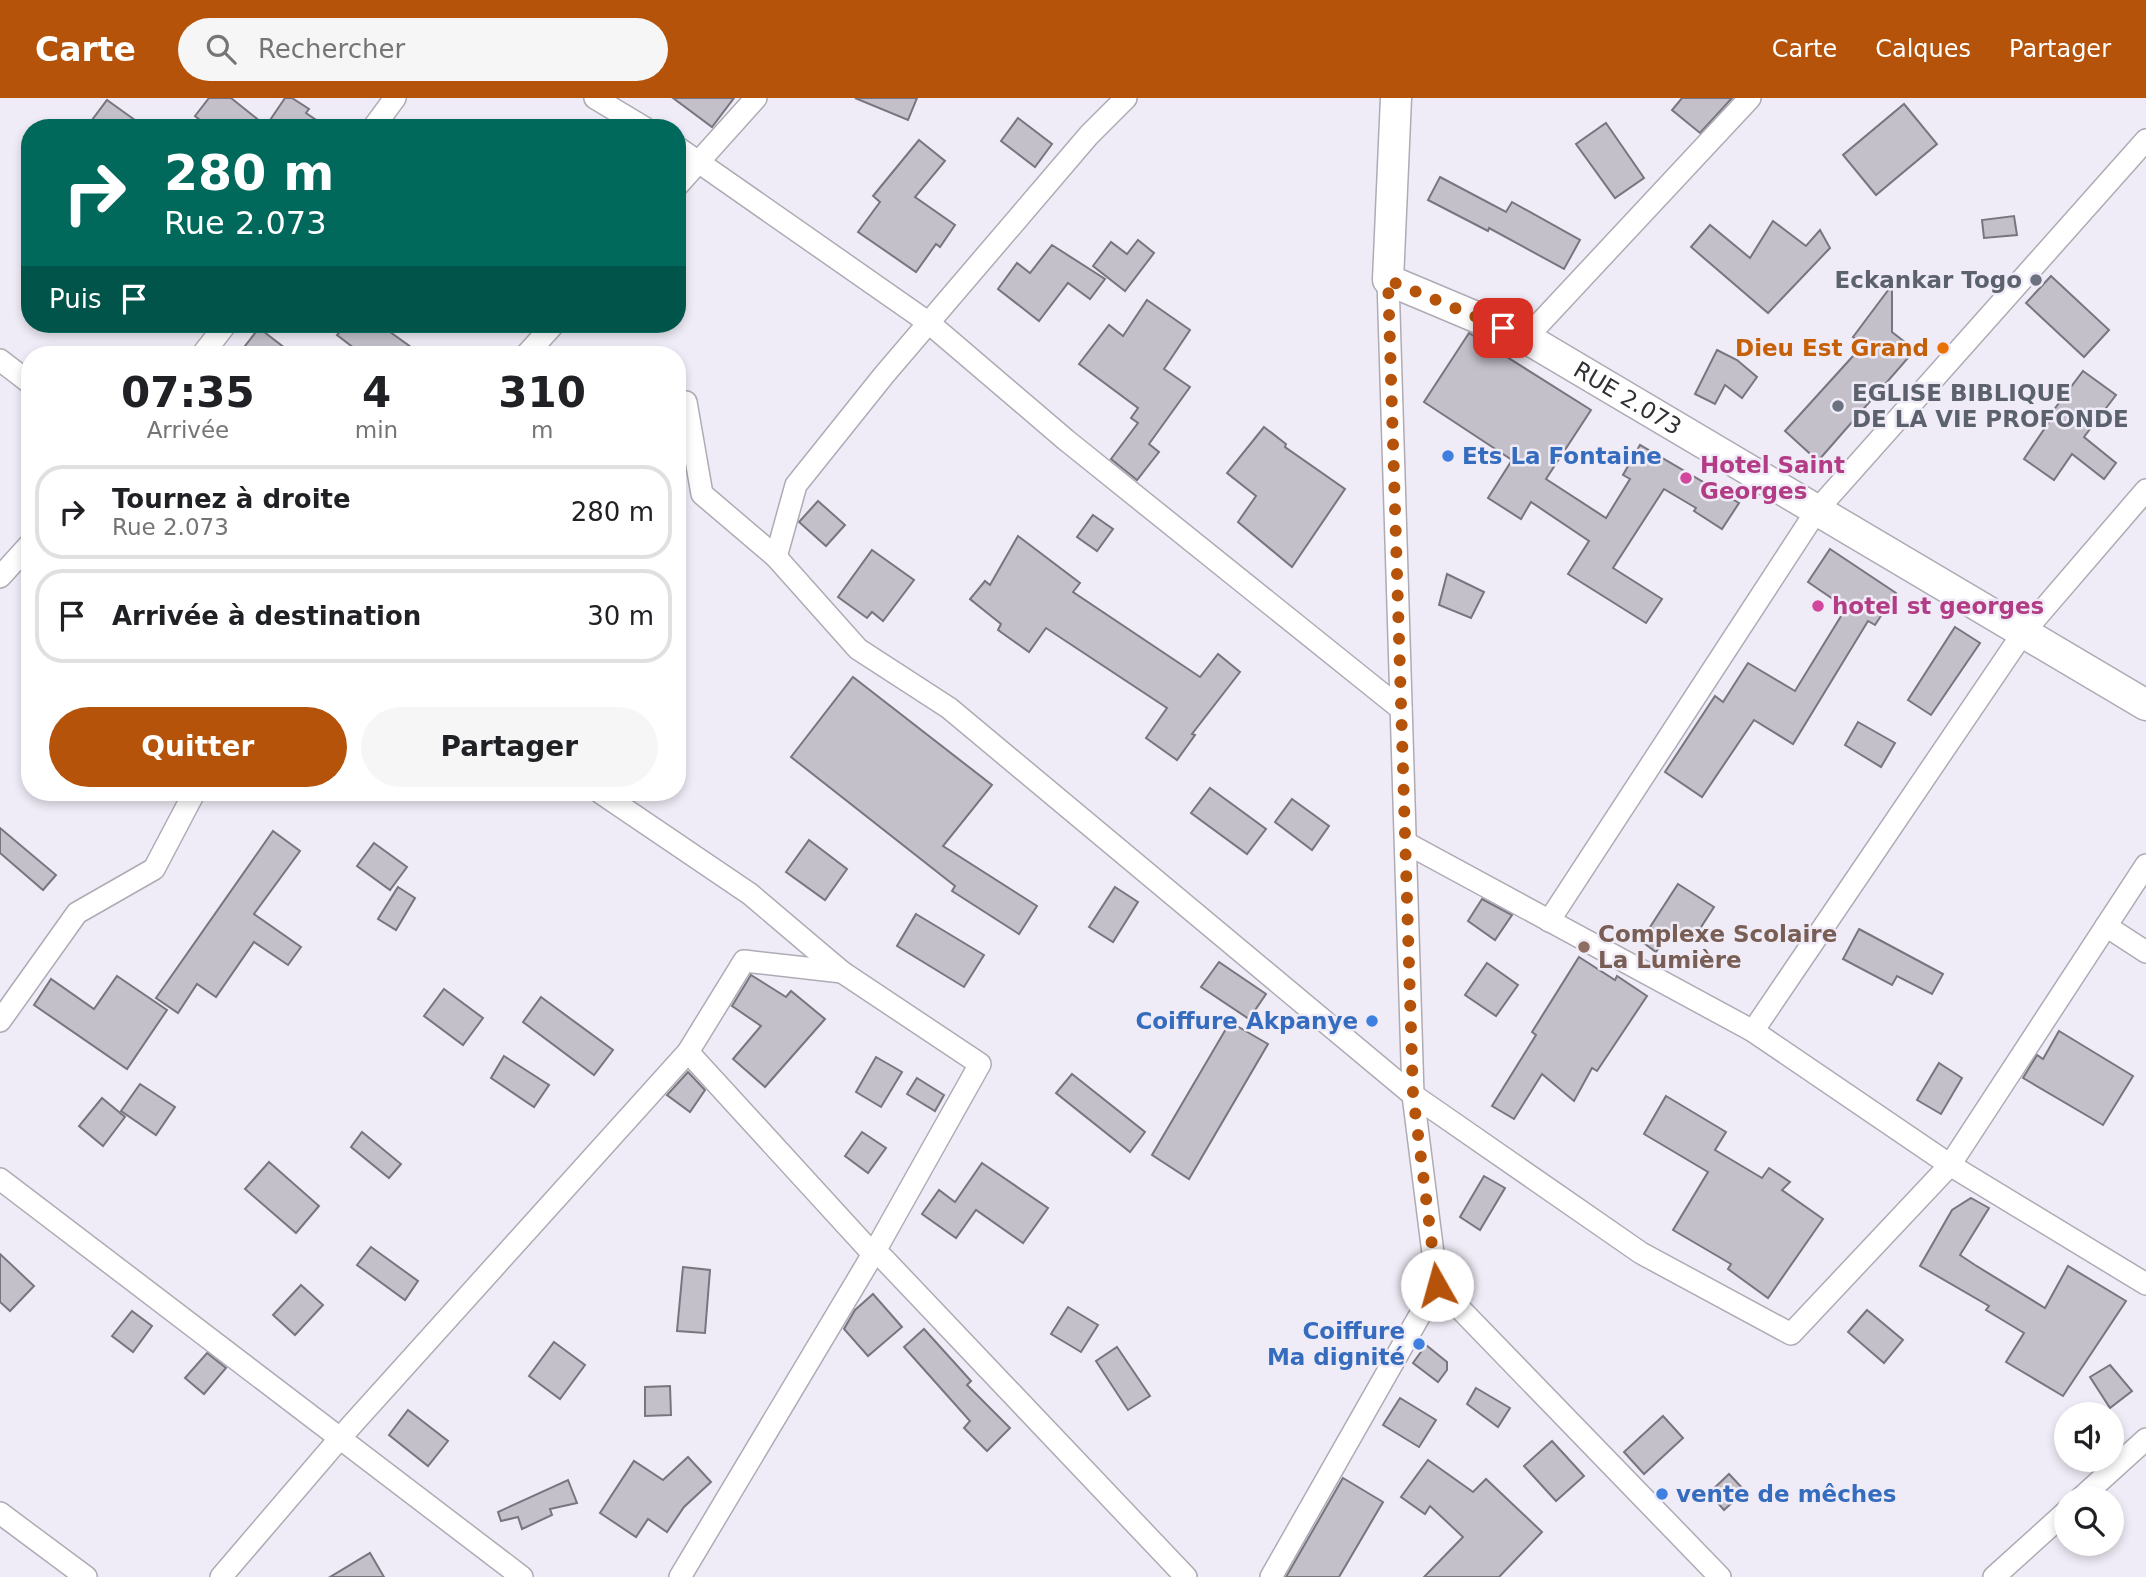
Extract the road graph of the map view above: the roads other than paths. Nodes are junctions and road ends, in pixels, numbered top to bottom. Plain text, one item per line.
1 (395, 98) edge
2 (595, 98) edge
3 (756, 98) edge
4 (1126, 98) edge
5 (1750, 98) edge
6 (1398, 100) edge
7 (380, 119) edge
8 (630, 119) edge
9 (2146, 140) edge
10 (686, 151) edge
11 (701, 160) junction
12 (686, 176) edge
13 (1388, 280) junction
14 (929, 323) junction
15 (546, 333) edge
16 (1526, 338) junction
17 (534, 346) edge
18 (0, 360) edge
19 (21, 376) edge
20 (686, 402) dead end
21 (2146, 490) edge
22 (1816, 510) junction
23 (21, 554) edge
24 (776, 557) junction
25 (0, 577) edge
26 (2023, 633) junction
27 (2146, 705) edge
28 (1401, 709) junction
29 (190, 801) edge
30 (613, 801) edge
31 (1408, 844) junction
32 (2146, 865) edge
33 (1549, 921) junction
34 (2106, 926) junction
35 (2146, 952) edge
36 (842, 972) junction
37 (0, 1021) edge
38 (1753, 1031) junction
39 (688, 1052) junction
40 (1413, 1095) junction
41 (1950, 1165) junction
42 (0, 1179) edge
43 (872, 1253) junction
44 (2146, 1284) edge
45 (1437, 1285) junction
46 (340, 1438) junction
47 (2146, 1439) edge
48 (2094, 1486) edge
49 (0, 1513) edge
50 (2054, 1523) edge
51 (86, 1577) edge
52 (221, 1577) edge
53 (522, 1577) edge
54 (680, 1577) edge
55 (1186, 1577) edge
56 (1271, 1577) edge
57 (1720, 1577) edge
58 (1994, 1577) edge

1 - 7 street
2 - 8 street
3 - 11 street
4 - 14 street
5 - 16 street
6 - 13 street
9 - 22 street
10 - 11 street
11 - 12 street
11 - 14 street
13 - 16 street, RUE 2.073
13 - 28 street
14 - 24 street
14 - 28 street
15 - 17 street
16 - 22 street, RUE 2.073
18 - 19 street
20 - 24 street
21 - 26 street
22 - 26 street, RUE 2.073
22 - 33 street
23 - 25 street
24 - 40 street
26 - 27 street, RUE 2.073
26 - 38 street
28 - 31 street
29 - 37 street
30 - 36 street
31 - 33 street
31 - 40 street
32 - 34 street
33 - 38 street
34 - 35 street
34 - 41 street
36 - 39 street
36 - 43 street
38 - 41 street
39 - 43 street
39 - 46 street
40 - 41 street
40 - 45 street
41 - 44 street
42 - 46 street
43 - 54 street
43 - 55 street
45 - 56 street
45 - 57 street
46 - 52 street
46 - 53 street
47 - 48 street
49 - 51 street
50 - 58 street

